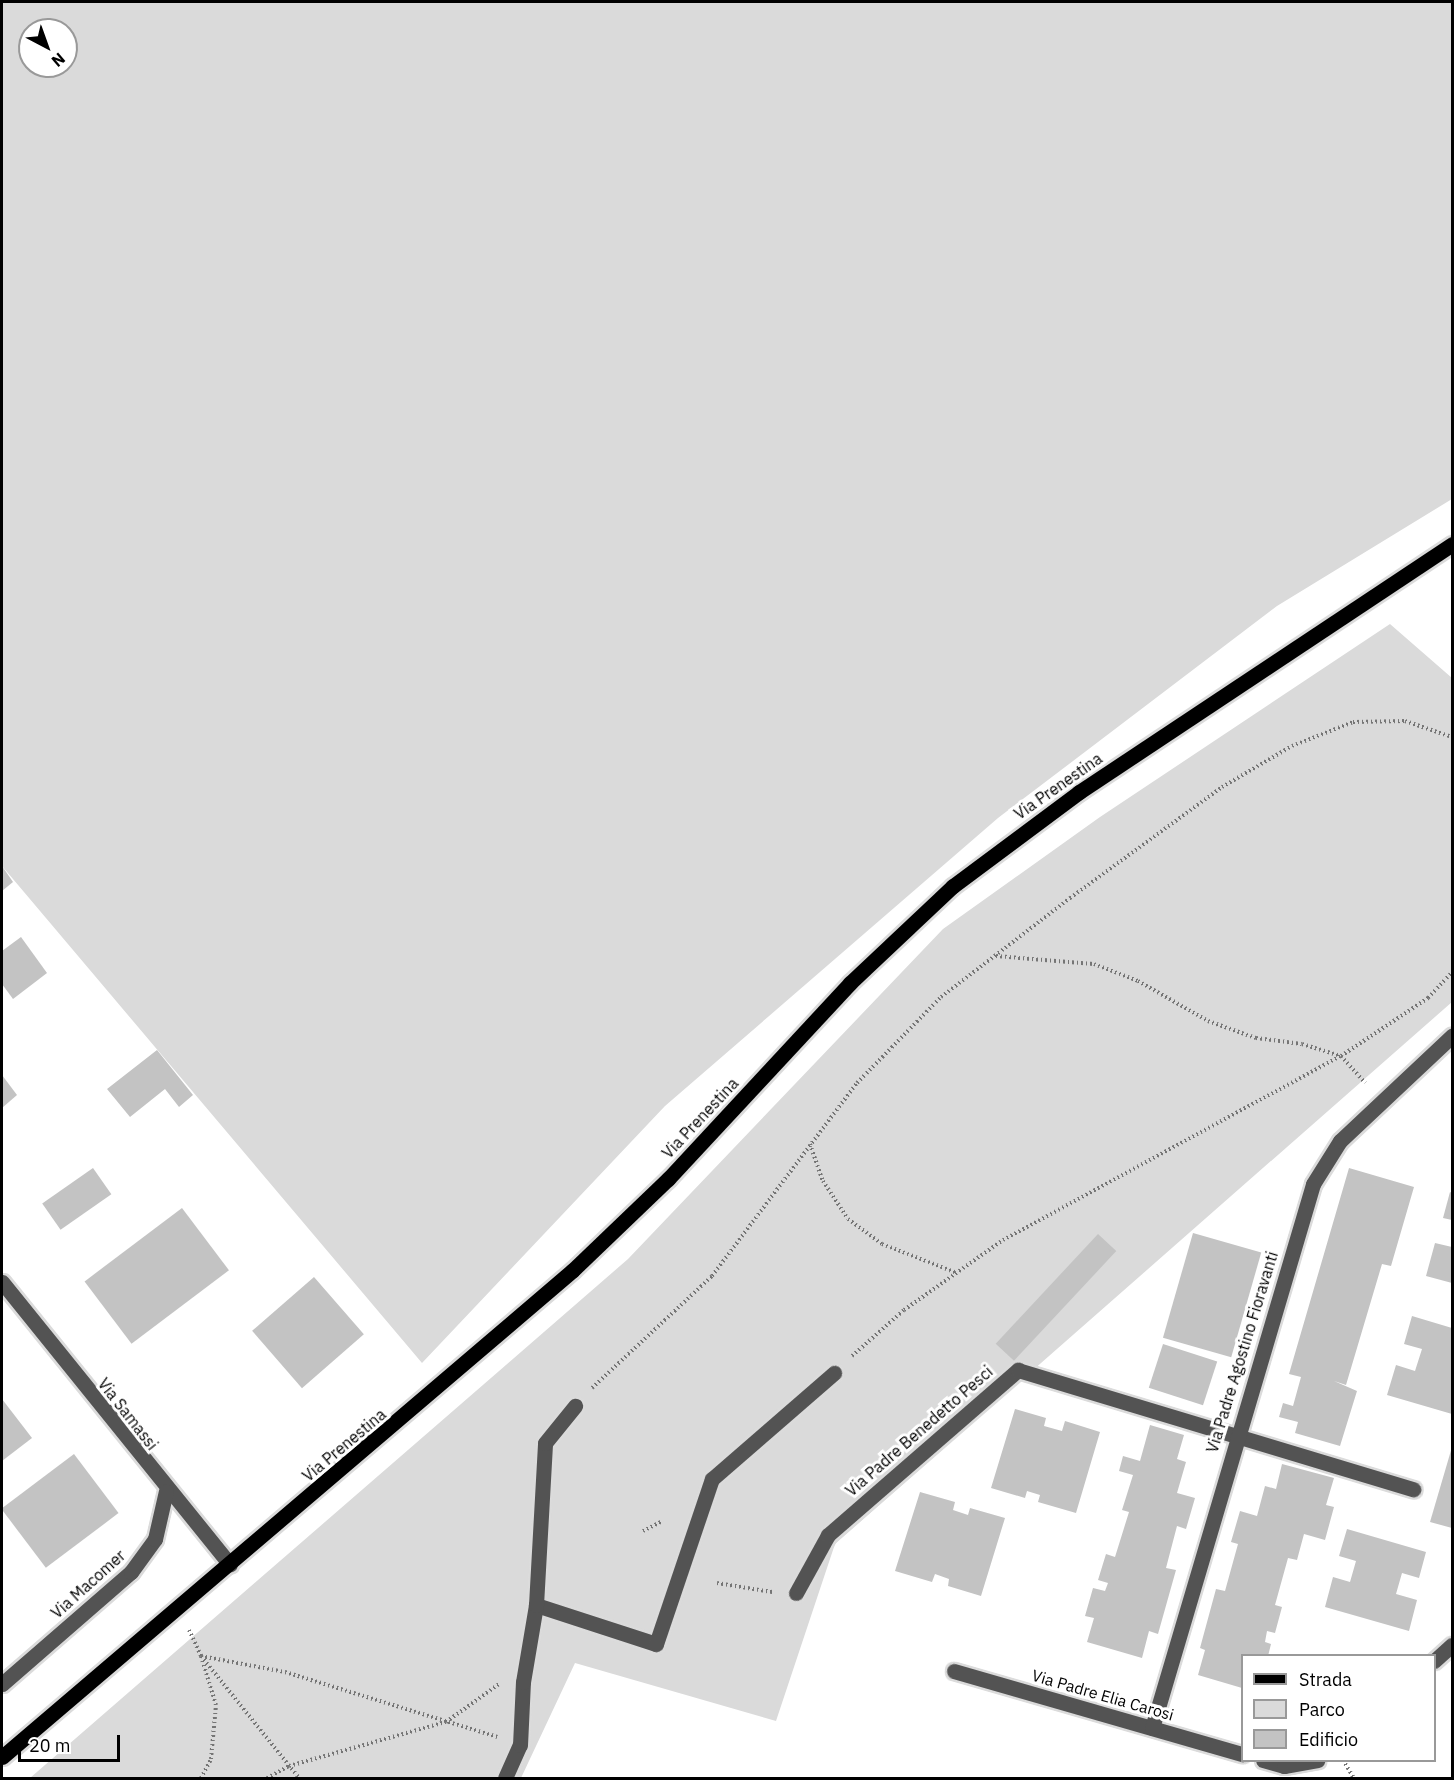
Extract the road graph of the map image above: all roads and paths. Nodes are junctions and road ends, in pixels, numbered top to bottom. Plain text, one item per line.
1 (1452, 544) edge
2 (1452, 737) edge
3 (995, 956) junction
4 (1452, 972) edge
5 (1452, 1036) edge
6 (1341, 1056) junction
7 (1382, 1101) junction
8 (809, 1143) junction
9 (957, 1273) junction
10 (2, 1282) edge
11 (834, 1373) joint
12 (574, 1406) joint
13 (1236, 1432) junction
14 (1413, 1489) dead end
15 (166, 1491) junction
16 (663, 1521) dead end
17 (643, 1531) dead end
18 (230, 1565) junction
19 (717, 1583) dead end
20 (796, 1593) joint
21 (536, 1605) junction
22 (180, 1607) junction
23 (1452, 1645) edge
24 (201, 1656) junction
25 (1436, 1659) edge
26 (526, 1664) junction
27 (954, 1671) dead end
28 (2, 1684) edge
29 (446, 1722) junction
30 (1152, 1728) junction
31 (520, 1745) junction
32 (1241, 1754) edge
33 (2, 1757) edge
34 (1267, 1762) edge
35 (1310, 1762) edge
36 (1344, 1762) edge
37 (289, 1766) junction
38 (201, 1779) edge
39 (267, 1779) edge
40 (299, 1779) edge
41 (505, 1779) edge
42 (1354, 1779) edge

1 - 18 main road, Via Prenestina
2 - 3 path
3 - 6 path
3 - 8 path
4 - 6 path
5 - 7 street, Via Padre Agostino Fioravanti
6 - 7 path
6 - 9 path
7 - 13 street, Via Padre Agostino Fioravanti
8 - 9 path
8 - 12 path
9 - 11 path
10 - 15 street, Via Samassi
11 - 21 street
12 - 21 street
13 - 14 street, Via Padre Benedetto Pesci
13 - 20 street, Via Padre Benedetto Pesci
13 - 30 street, Via Padre Agostino Fioravanti
15 - 18 street, Via Samassi
15 - 28 street, Via Macomer
16 - 17 path
18 - 22 main road, Via Prenestina
19 - 20 path
21 - 26 street
22 - 24 path
22 - 33 main road, Via Prenestina
23 - 25 street
24 - 29 path
24 - 37 path
24 - 38 path
26 - 29 path
26 - 31 street
27 - 30 street, Via Padre Elia Carosi
29 - 31 path
29 - 37 path
30 - 32 street, Via Padre Elia Carosi
31 - 41 street
34 - 35 street
36 - 42 path
37 - 39 path
37 - 40 path

